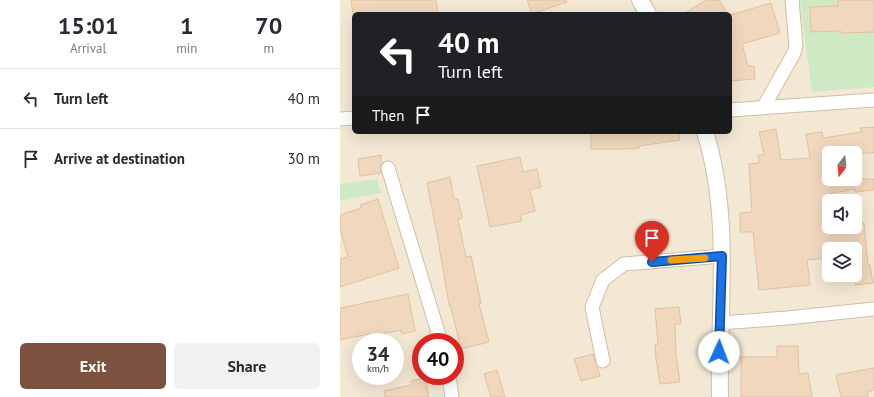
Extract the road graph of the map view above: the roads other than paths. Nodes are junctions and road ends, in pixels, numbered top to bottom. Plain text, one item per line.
1 (640, 0) edge
2 (792, 0) edge
3 (647, 12) edge
4 (874, 100) edge
5 (763, 108) junction
6 (732, 110) edge
7 (352, 118) edge
8 (340, 119) edge
9 (705, 134) edge
10 (388, 168) dead end
11 (722, 256) junction
12 (874, 309) edge
13 (720, 323) junction
14 (437, 333) edge
15 (603, 361) dead end
16 (450, 385) edge
17 (452, 397) edge
18 (720, 397) edge

1 - 3 street
2 - 5 street
4 - 5 street
5 - 6 street
7 - 8 street
9 - 11 street
10 - 14 street
11 - 13 street
11 - 15 street
12 - 13 street
13 - 18 street
16 - 17 street

